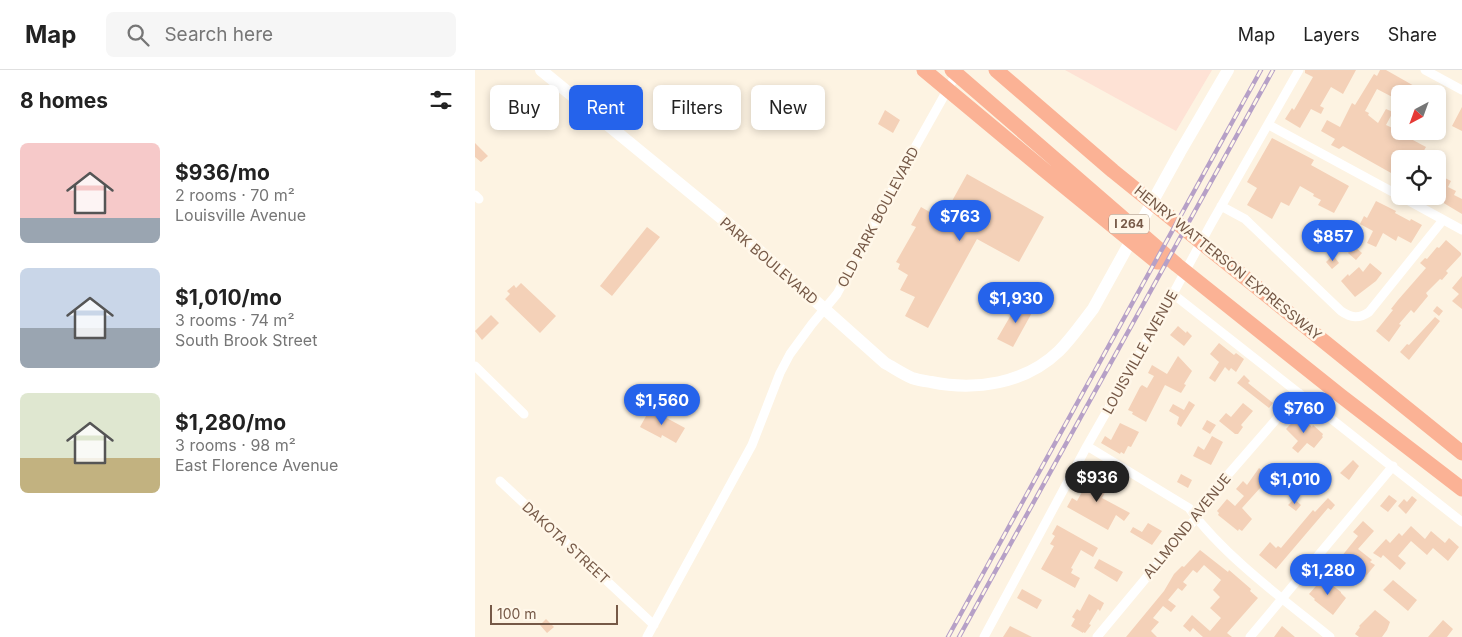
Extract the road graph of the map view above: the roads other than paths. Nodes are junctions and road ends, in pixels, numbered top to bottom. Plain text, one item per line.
1 (541, 70) edge
2 (924, 70) edge
3 (952, 70) edge
4 (959, 70) edge
5 (997, 70) edge
6 (1228, 70) edge
7 (1299, 70) edge
8 (1425, 70) edge
9 (1462, 90) edge
10 (1269, 125) junction
11 (1391, 191) edge
12 (1416, 205) edge
13 (1221, 206) junction
14 (1443, 220) junction
15 (1462, 230) edge
16 (1177, 266) junction
17 (1173, 294) junction
18 (825, 309) junction
19 (475, 366) edge
20 (1299, 393) junction
21 (524, 414) dead end
22 (1422, 419) junction
23 (1462, 444) edge
24 (1087, 446) junction
25 (1462, 453) edge
26 (1393, 466) junction
27 (500, 481) dead end
28 (1462, 489) edge
29 (1196, 518) junction
30 (1462, 522) edge
31 (1282, 599) junction
32 (654, 625) junction
33 (1100, 636) edge
34 (647, 637) edge
35 (984, 637) edge
36 (1250, 637) edge
37 (1330, 637) edge

1 - 18 main road, PARK BOULEVARD
2 - 16 highway
3 - 16 highway, I 264
4 - 18 street, OLD PARK BOULEVARD
5 - 22 highway, HENRY WATTERSON EXPRESSWAY / I 264
6 - 18 main road
7 - 10 street, LOUISVILLE AVENUE
8 - 9 street
10 - 11 street
10 - 13 street, LOUISVILLE AVENUE
12 - 14 street
13 - 14 street
13 - 17 street, LOUISVILLE AVENUE
14 - 15 street
16 - 28 highway, I 264
17 - 20 street
17 - 24 street, LOUISVILLE AVENUE
18 - 32 street, PARK BOULEVARD
19 - 21 street
20 - 26 street
20 - 29 street, ALLMOND AVENUE
22 - 23 highway
22 - 25 highway, HENRY WATTERSON EXPRESSWAY / I 264
24 - 29 street
24 - 35 street, LOUISVILLE AVENUE
26 - 30 street
26 - 31 street
27 - 32 street, DAKOTA STREET
29 - 31 street
29 - 33 street, ALLMOND AVENUE
31 - 36 street
31 - 37 street
32 - 34 street, PARK BOULEVARD

